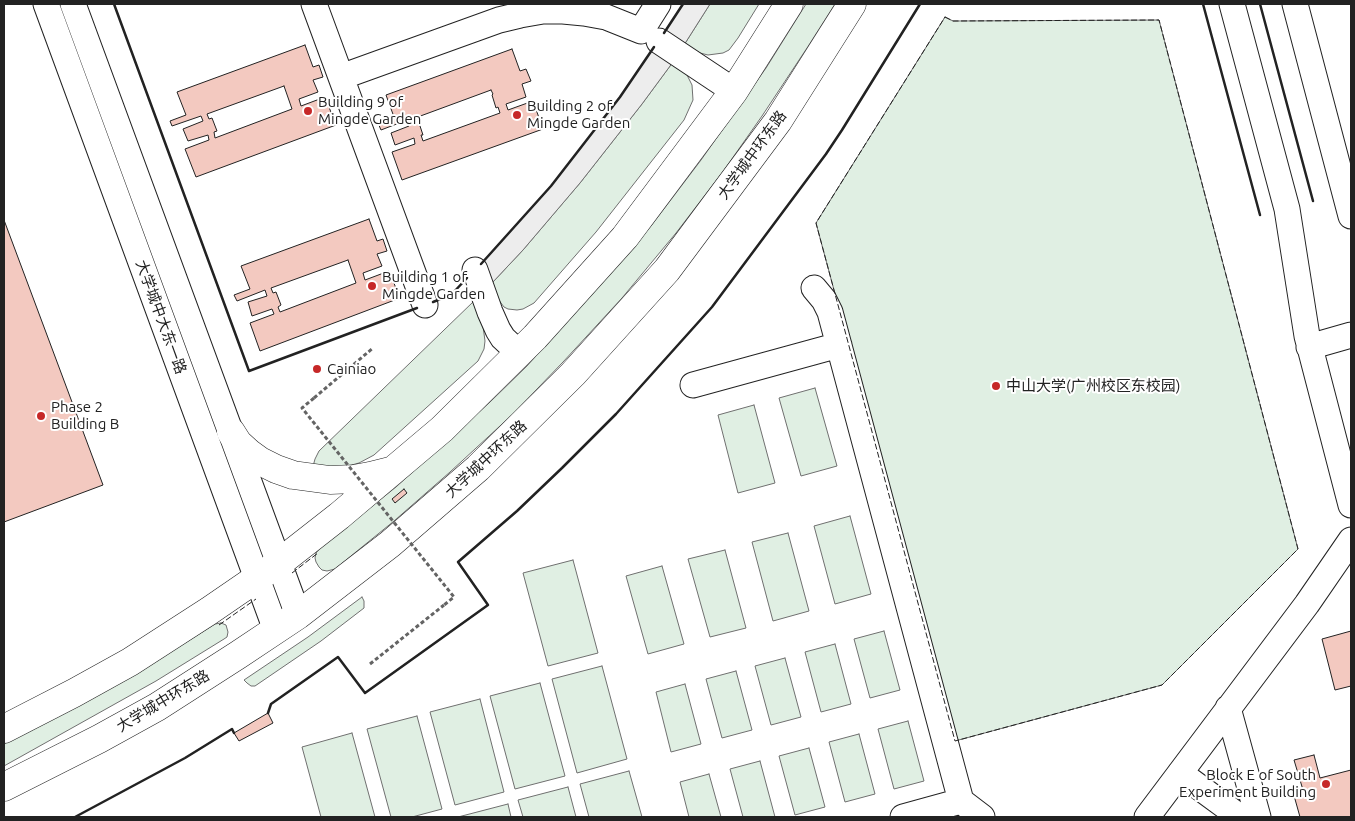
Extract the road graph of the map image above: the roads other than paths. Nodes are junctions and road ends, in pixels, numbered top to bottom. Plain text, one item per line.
1 (46, 4) edge
2 (73, 4) edge
3 (314, 4) edge
4 (658, 4) edge
5 (789, 4) edge
6 (852, 4) edge
7 (1232, 4) edge
8 (1295, 4) edge
9 (483, 14) edge
10 (659, 41) dead end
11 (341, 76) junction
12 (734, 91) junction
13 (1351, 216) edge
14 (475, 270) dead end
15 (814, 288) dead end
16 (425, 305) dead end
17 (1351, 335) edge
18 (839, 345) junction
19 (1310, 347) junction
20 (519, 353) junction
21 (693, 385) dead end
22 (231, 432) junction
23 (396, 468) junction
24 (1351, 505) edge
25 (1351, 540) edge
26 (268, 571) junction
27 (298, 615) junction
28 (276, 630) junction
29 (1228, 708) junction
30 (4, 728) edge
31 (1180, 773) junction
32 (4, 787) edge
33 (961, 802) junction
34 (903, 817) edge
35 (982, 817) edge
36 (1147, 817) edge
37 (1240, 817) edge
38 (1258, 817) edge

1 - 26 street, 大学城中大东一路
2 - 22 street, 大学城中大东一路
3 - 11 street
4 - 9 street
5 - 12 main road
6 - 27 main road, 大学城中环东路
7 - 19 street
8 - 13 street
9 - 11 street
10 - 12 street
11 - 16 street
12 - 20 main road
14 - 20 street
15 - 18 street
17 - 19 street
18 - 21 street
18 - 33 street
19 - 24 street
20 - 23 main road
22 - 23 main road
22 - 26 street, 大学城中大东一路
23 - 26 main road
25 - 29 street
26 - 27 street, 大学城中大东一路
26 - 28 street, 大学城中大东一路
26 - 30 main road
27 - 28 main road, 大学城中环东路
28 - 32 main road, 大学城中环东路
29 - 31 street
29 - 38 street
31 - 36 street
31 - 37 street
33 - 34 street
33 - 35 street

